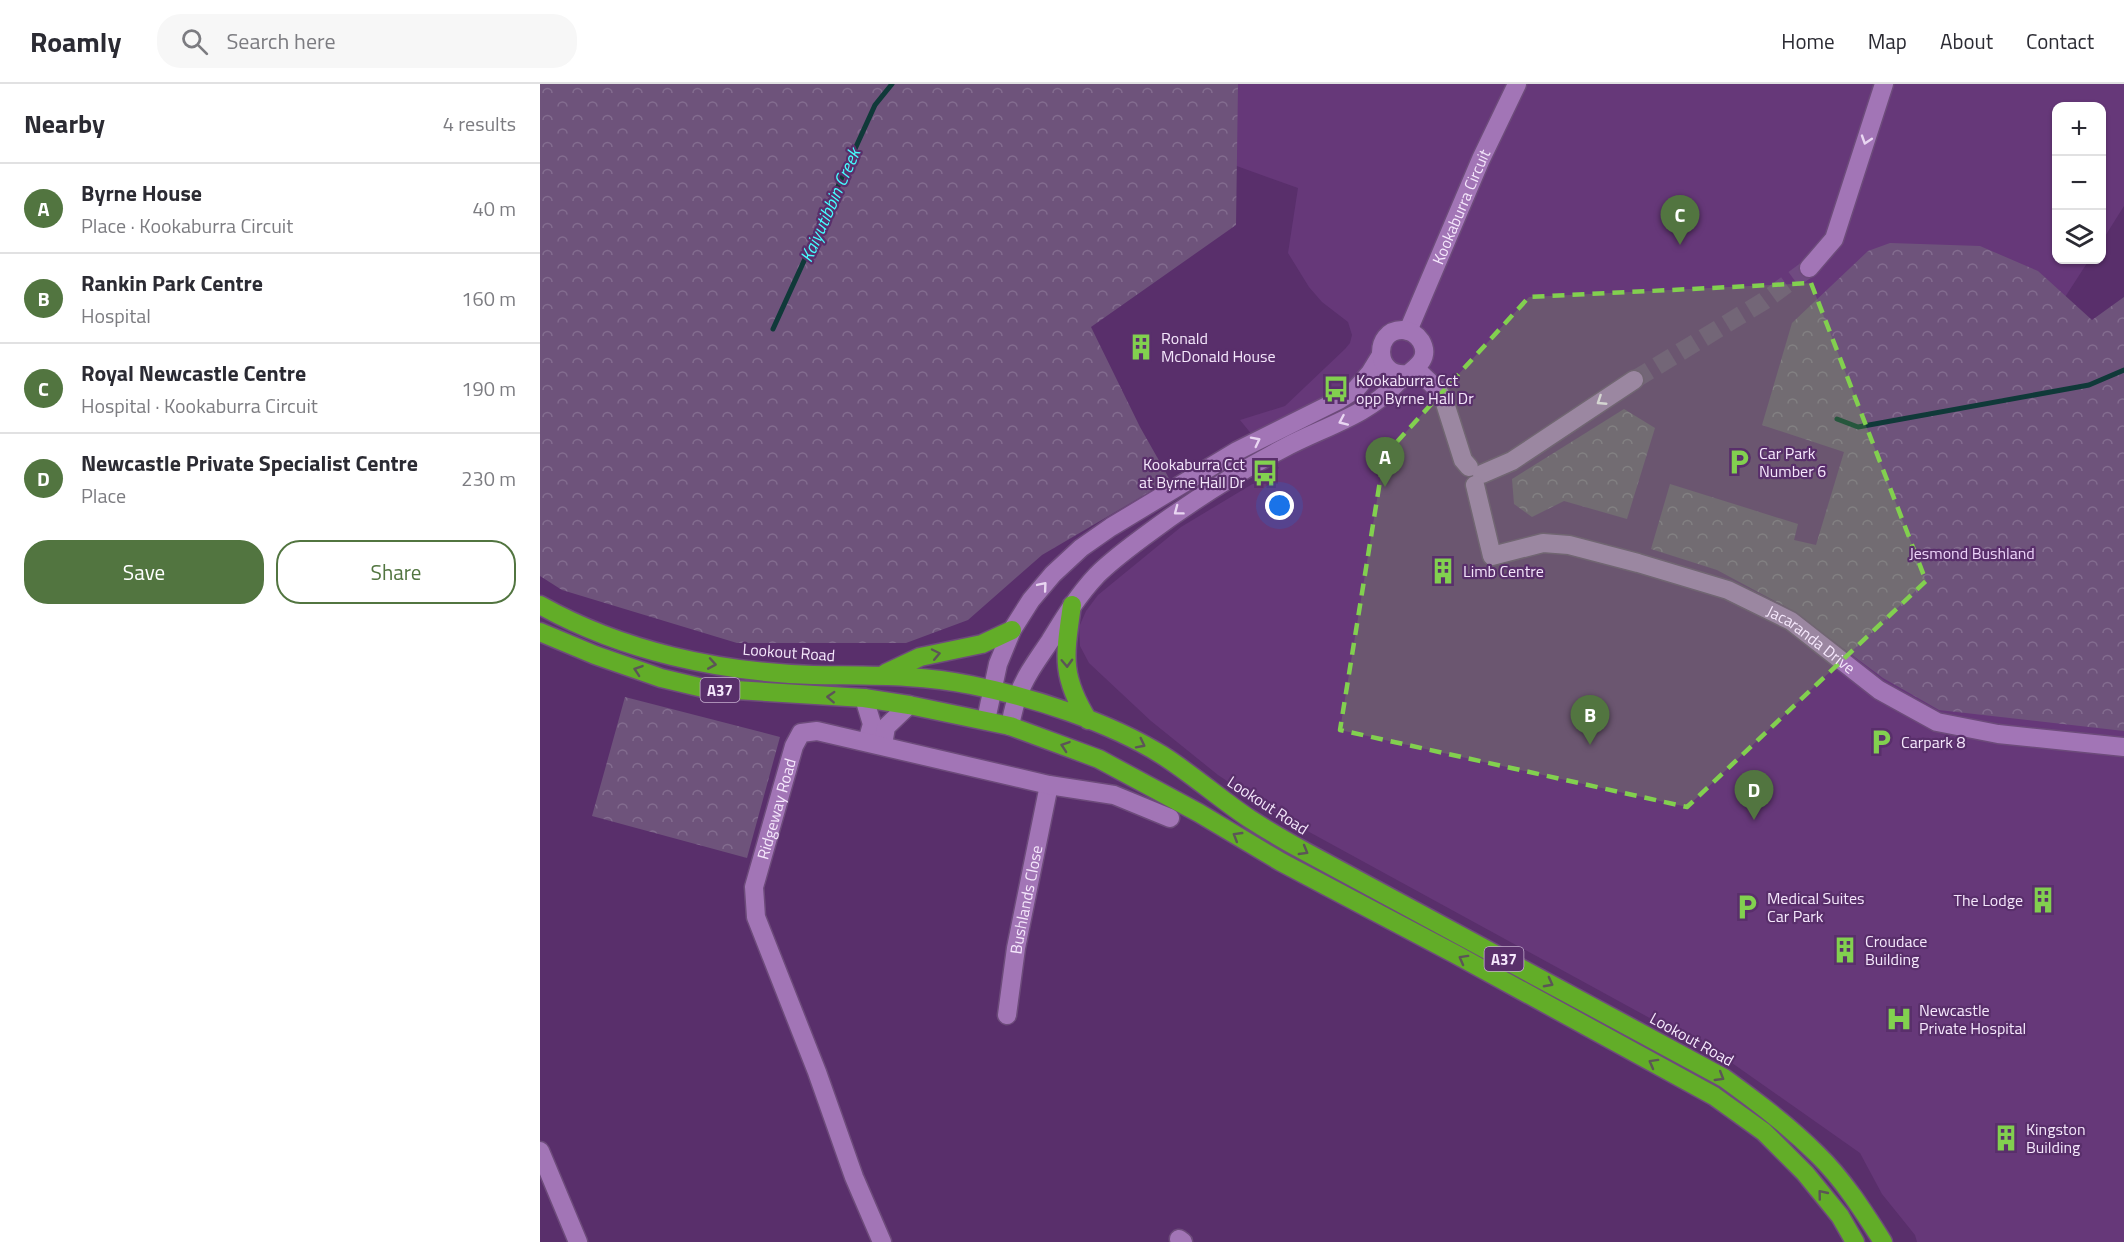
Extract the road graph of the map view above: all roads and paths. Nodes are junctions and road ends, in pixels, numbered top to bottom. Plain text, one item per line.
1 (1517, 84) edge
2 (1884, 84) edge
3 (1809, 268) tunnel mouth
4 (1408, 331) junction
5 (1381, 355) junction
6 (1411, 371) junction
7 (1634, 380) tunnel mouth
8 (1476, 475) junction
9 (540, 605) edge
10 (1072, 605) junction
11 (1012, 630) junction
12 (540, 632) edge
13 (882, 675) junction
14 (991, 690) junction
15 (1017, 696) junction
16 (864, 698) junction
17 (909, 705) junction
18 (986, 720) junction
19 (1088, 720) junction
20 (1010, 726) junction
21 (875, 744) junction
22 (2124, 747) edge
23 (1049, 785) junction
24 (1170, 818) dead end
25 (1007, 1015) dead end
26 (540, 1151) edge
27 (578, 1242) edge
28 (882, 1242) edge
29 (1855, 1242) edge
30 (1883, 1242) edge

1 - 4 street, Kookaburra Circuit
2 -> 3 street
4 - 5 street
4 - 6 street
5 - 6 street
11 -> 5 street
6 - 8 street
6 -> 10 street
7 -> 8 street
8 - 22 street, Jacaranda Drive
9 -> 13 highway, Lookout Road / A37
10 - 15 street
10 -> 19 highway
13 -> 11 highway
11 - 14 street
16 -> 12 highway, A37
13 - 14 highway, Lookout Road / A37
14 - 15 highway, Lookout Road / A37
14 - 18 street
15 - 19 highway, Lookout Road / A37
15 - 20 street
16 - 17 highway, A37
16 - 21 street
17 - 18 highway, A37
17 - 21 street
18 - 20 highway, A37
19 -> 30 highway, Lookout Road / A37
29 -> 20 highway, A37
21 - 23 street, Ridgeway Road
21 - 28 street, Ridgeway Road
23 - 24 street, Ridgeway Road
23 - 25 street, Bushlands Close
26 - 27 street

